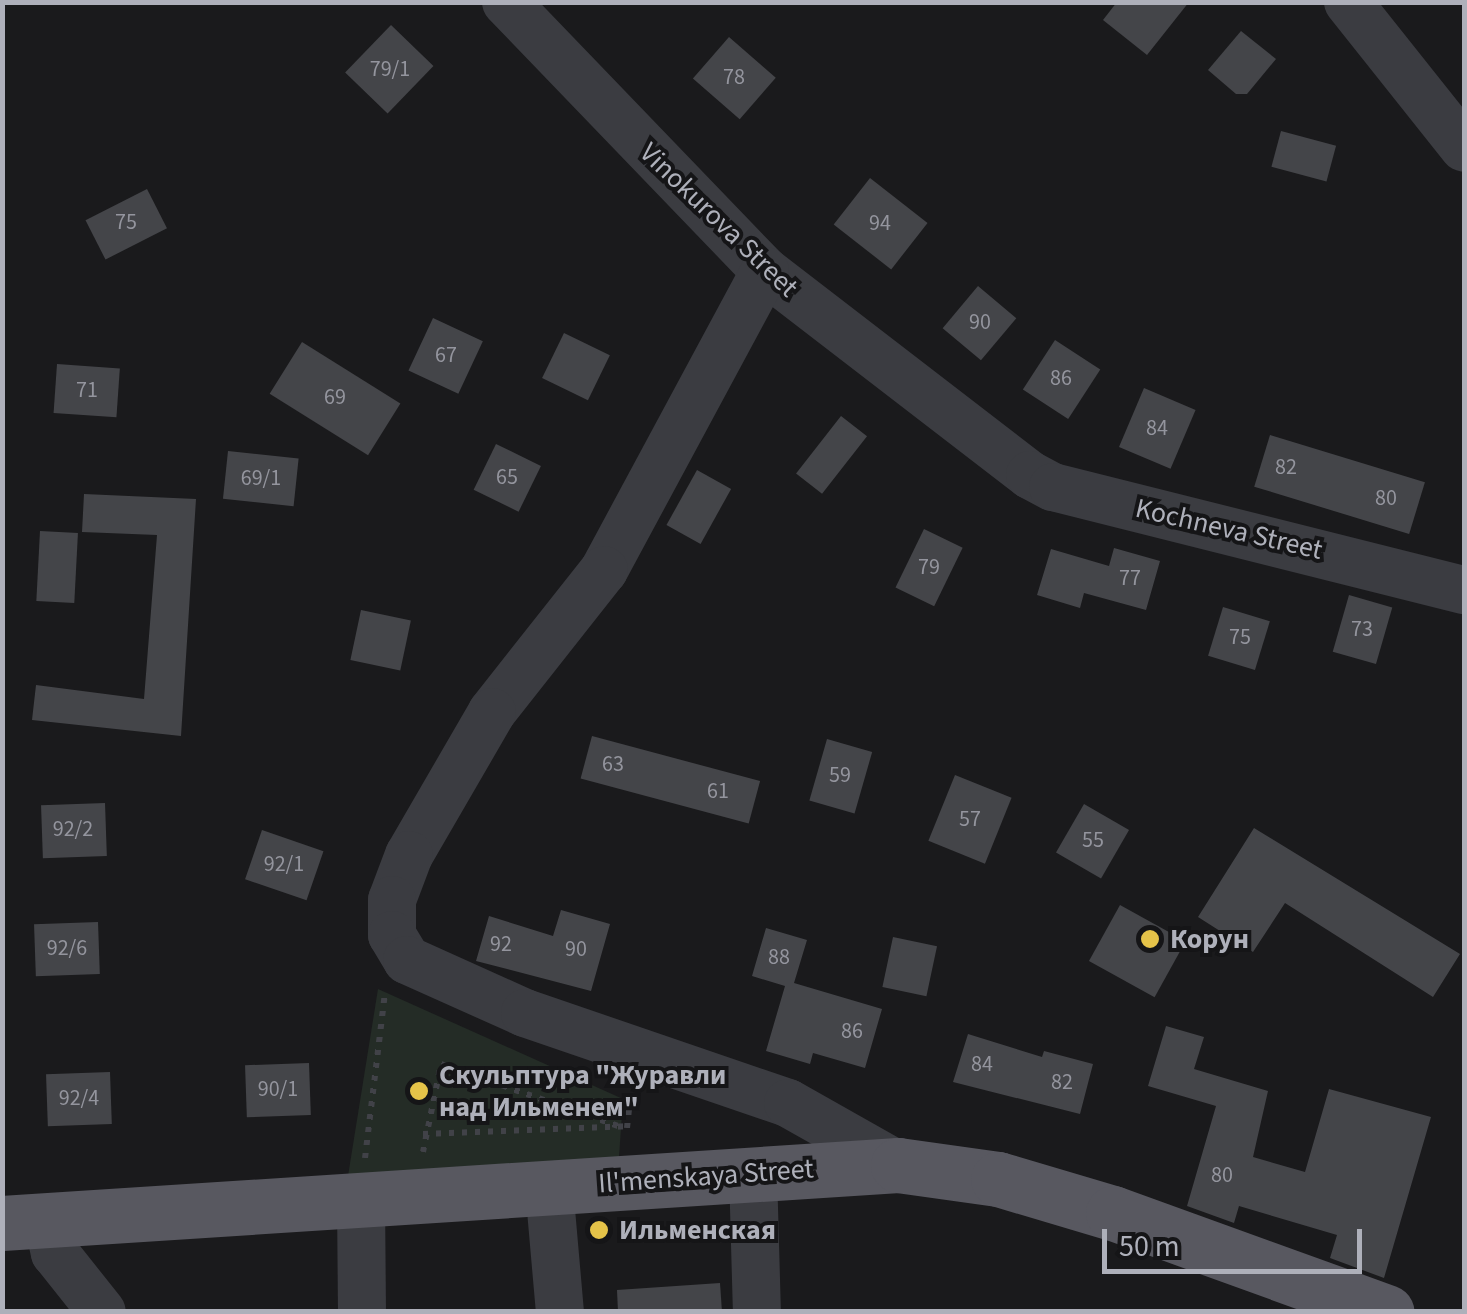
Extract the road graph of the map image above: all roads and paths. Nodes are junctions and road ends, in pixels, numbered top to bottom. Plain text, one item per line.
1 (506, 2) edge
2 (1348, 2) edge
3 (1464, 148) edge
4 (765, 271) junction
5 (999, 454) joint
6 (1464, 590) edge
7 (392, 935) junction
8 (637, 1050) junction
9 (422, 1134) junction
10 (625, 1144) junction
11 (898, 1165) junction
12 (753, 1172) junction
13 (549, 1187) junction
14 (424, 1194) junction
15 (360, 1200) junction
16 (25, 1222) edge
17 (102, 1312) edge
18 (362, 1312) edge
19 (560, 1312) edge
20 (757, 1312) edge
21 (1387, 1312) edge

1 - 4 street, Vinokurova Street
2 - 3 street
4 - 5 street, Vinokurova Street
4 - 7 street
5 - 6 street, Kochneva Street
7 - 8 street
7 - 15 path
8 - 10 path
8 - 11 street
9 - 10 path
9 - 10 path
9 - 14 path
10 - 12 main road, Il'menskaya Street
10 - 13 main road, Il'menskaya Street
11 - 12 main road, Il'menskaya Street
11 - 21 main road, Il'menskaya Street
12 - 20 street
13 - 14 main road, Il'menskaya Street
13 - 19 street
14 - 15 main road, Il'menskaya Street
15 - 16 main road, Il'menskaya Street
15 - 18 street
16 - 17 street

